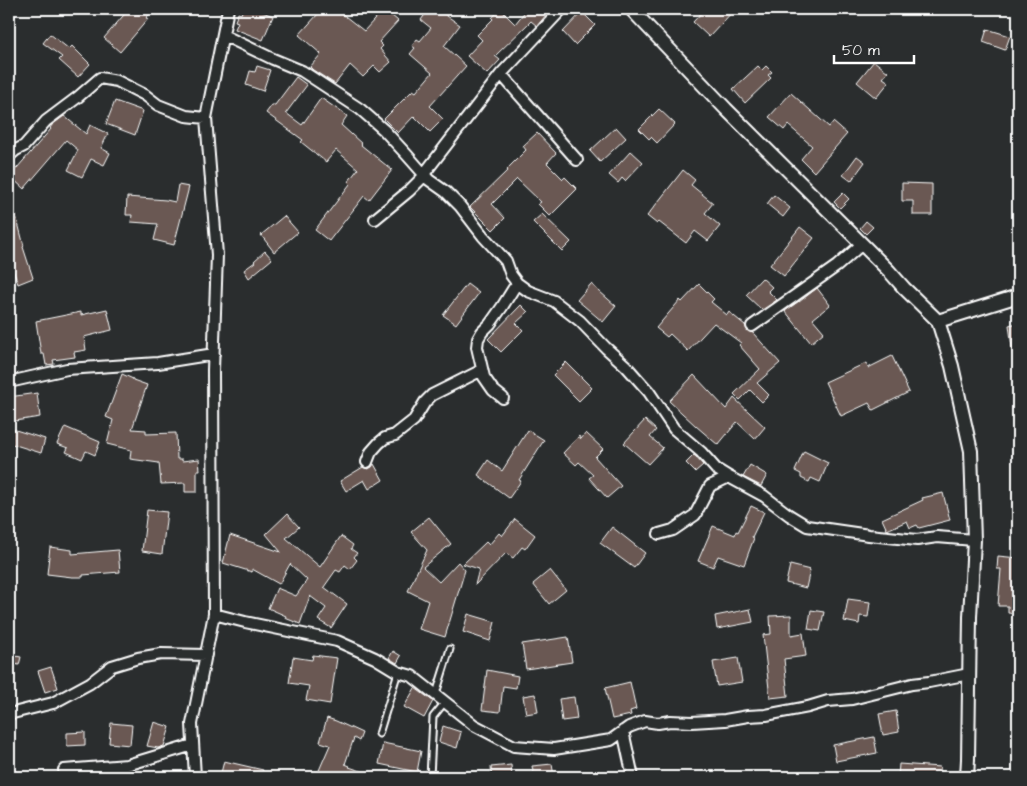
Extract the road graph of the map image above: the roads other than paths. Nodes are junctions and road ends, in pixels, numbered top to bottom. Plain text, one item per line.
1 (228, 9) edge
2 (562, 9) edge
3 (631, 9) edge
4 (223, 35) junction
5 (500, 74) junction
6 (206, 118) junction
7 (9, 156) edge
8 (577, 160) dead end
9 (424, 174) junction
10 (375, 220) dead end
11 (862, 244) junction
12 (517, 282) junction
13 (1018, 296) edge
14 (938, 321) junction
15 (752, 326) dead end
16 (214, 354) junction
17 (482, 370) junction
18 (9, 382) edge
19 (502, 398) dead end
20 (366, 462) dead end
21 (729, 477) junction
22 (659, 534) dead end
23 (974, 540) junction
24 (214, 614) junction
25 (450, 649) dead end
26 (206, 655) junction
27 (398, 672) junction
28 (969, 674) junction
29 (436, 695) junction
30 (446, 702) junction
31 (9, 714) edge
32 (623, 731) junction
33 (379, 734) dead end
34 (193, 745) junction
35 (64, 770) dead end
36 (195, 777) edge
37 (430, 777) edge
38 (633, 777) edge
39 (967, 777) edge

1 - 4 street
2 - 5 street
3 - 11 street
4 - 6 street
4 - 9 street
5 - 8 street
5 - 9 street
6 - 7 street
6 - 16 street
9 - 10 street
9 - 12 street
11 - 14 street
11 - 15 street
12 - 17 street
12 - 21 street
13 - 14 street
14 - 23 street
16 - 18 street
16 - 24 street
17 - 19 street
17 - 20 street
21 - 22 street
21 - 23 street
23 - 28 street
24 - 26 street
24 - 27 street
25 - 29 lane
26 - 31 street
26 - 34 street
27 - 29 street
27 - 33 lane
28 - 32 street
28 - 39 street
29 - 30 street
30 - 32 street
30 - 37 lane
32 - 38 street
34 - 35 street
34 - 36 street

